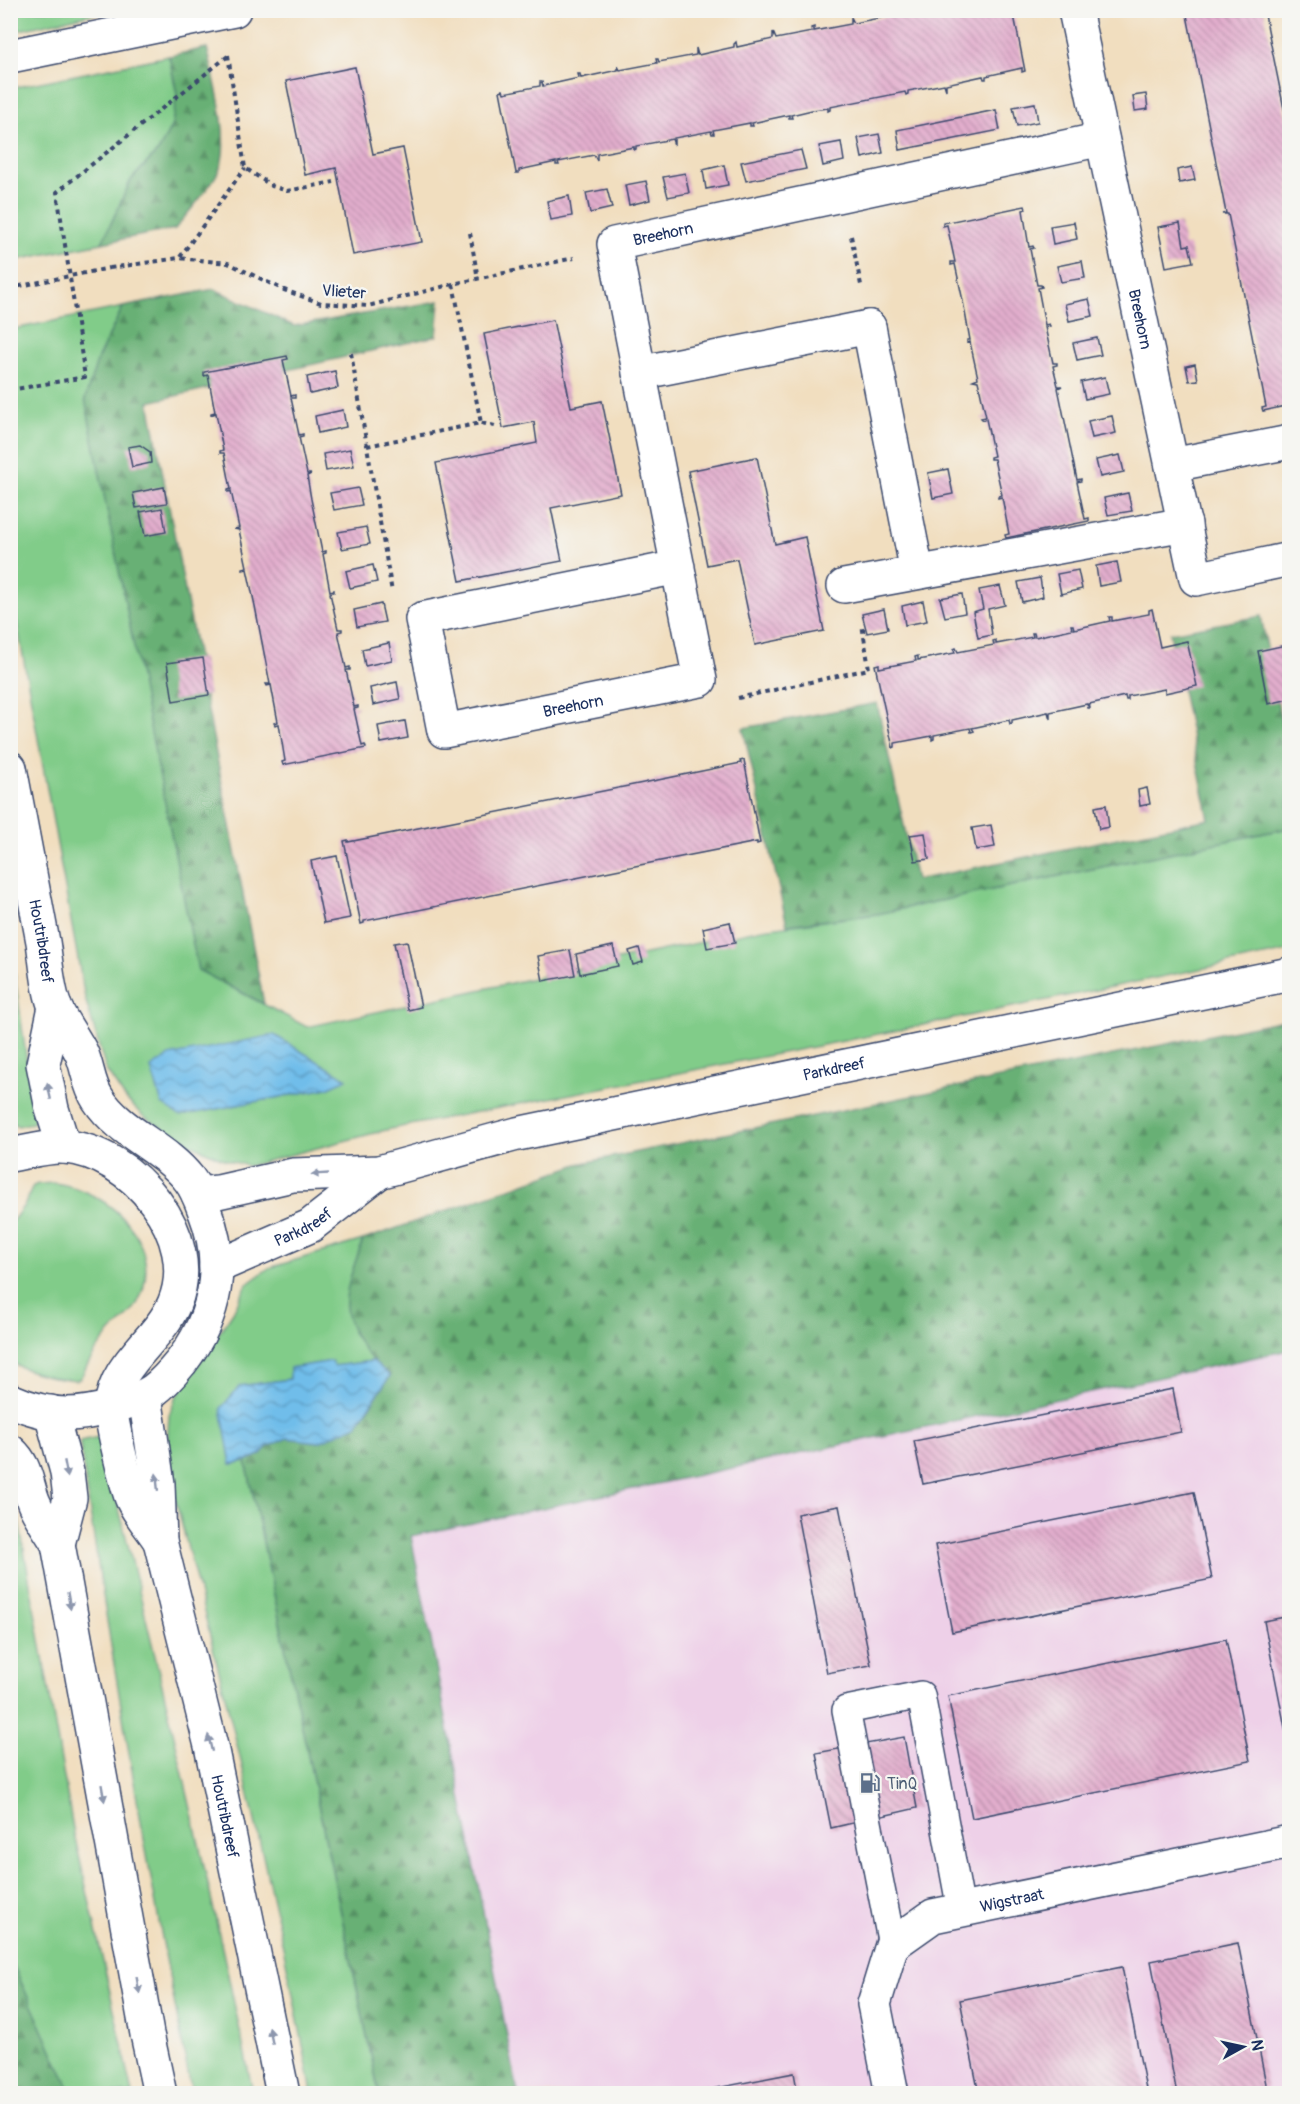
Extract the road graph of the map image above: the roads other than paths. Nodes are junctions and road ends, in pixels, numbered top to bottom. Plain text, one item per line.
1 (1075, 10) edge
2 (228, 12) edge
3 (10, 56) edge
4 (1102, 139) junction
5 (639, 373) junction
6 (1290, 442) edge
7 (1172, 465) junction
8 (1185, 524) junction
9 (1290, 560) edge
10 (678, 567) junction
11 (917, 572) junction
12 (850, 585) road end
13 (10, 768) edge
14 (1290, 974) edge
15 (55, 1007) junction
16 (64, 1147) junction
17 (10, 1155) edge
18 (379, 1172) junction
19 (198, 1194) junction
20 (156, 1201) junction
21 (216, 1267) junction
22 (145, 1396) junction
23 (10, 1400) edge
24 (111, 1407) junction
25 (51, 1412) junction
26 (10, 1451) edge
27 (160, 1541) junction
28 (58, 1544) junction
29 (1290, 1842) edge
30 (961, 1910) junction
31 (892, 1945) junction
32 (160, 2094) edge
33 (283, 2094) edge
34 (892, 2094) edge

1 - 4 street, Breehorn
2 - 3 street
4 - 5 street, Breehorn
4 - 7 street, Breehorn
5 - 10 street, Breehorn
5 - 11 street
6 - 7 street
7 - 8 street, Breehorn
8 - 9 street, Breehorn
8 - 11 street
10 - 10 street, Breehorn
11 - 12 street
13 - 15 street, Houtribdreef
14 - 18 street, Parkdreef
16 -> 15 street, Houtribdreef
15 - 19 street, Houtribdreef
16 - 17 street
16 - 20 street
18 -> 19 street, Parkdreef
18 - 21 street, Parkdreef
19 - 20 street, Parkdreef
19 - 21 street, Houtribdreef
20 - 24 street
21 - 22 street, Houtribdreef
22 - 24 street
27 -> 22 street, Houtribdreef
23 - 25 street
24 - 25 street
24 - 27 street, Houtribdreef
25 -> 28 street
26 - 28 street
33 -> 27 street, Houtribdreef
28 -> 32 street
29 - 30 street, Wigstraat
30 - 31 street, Wigstraat
30 - 31 lane
31 - 34 street

